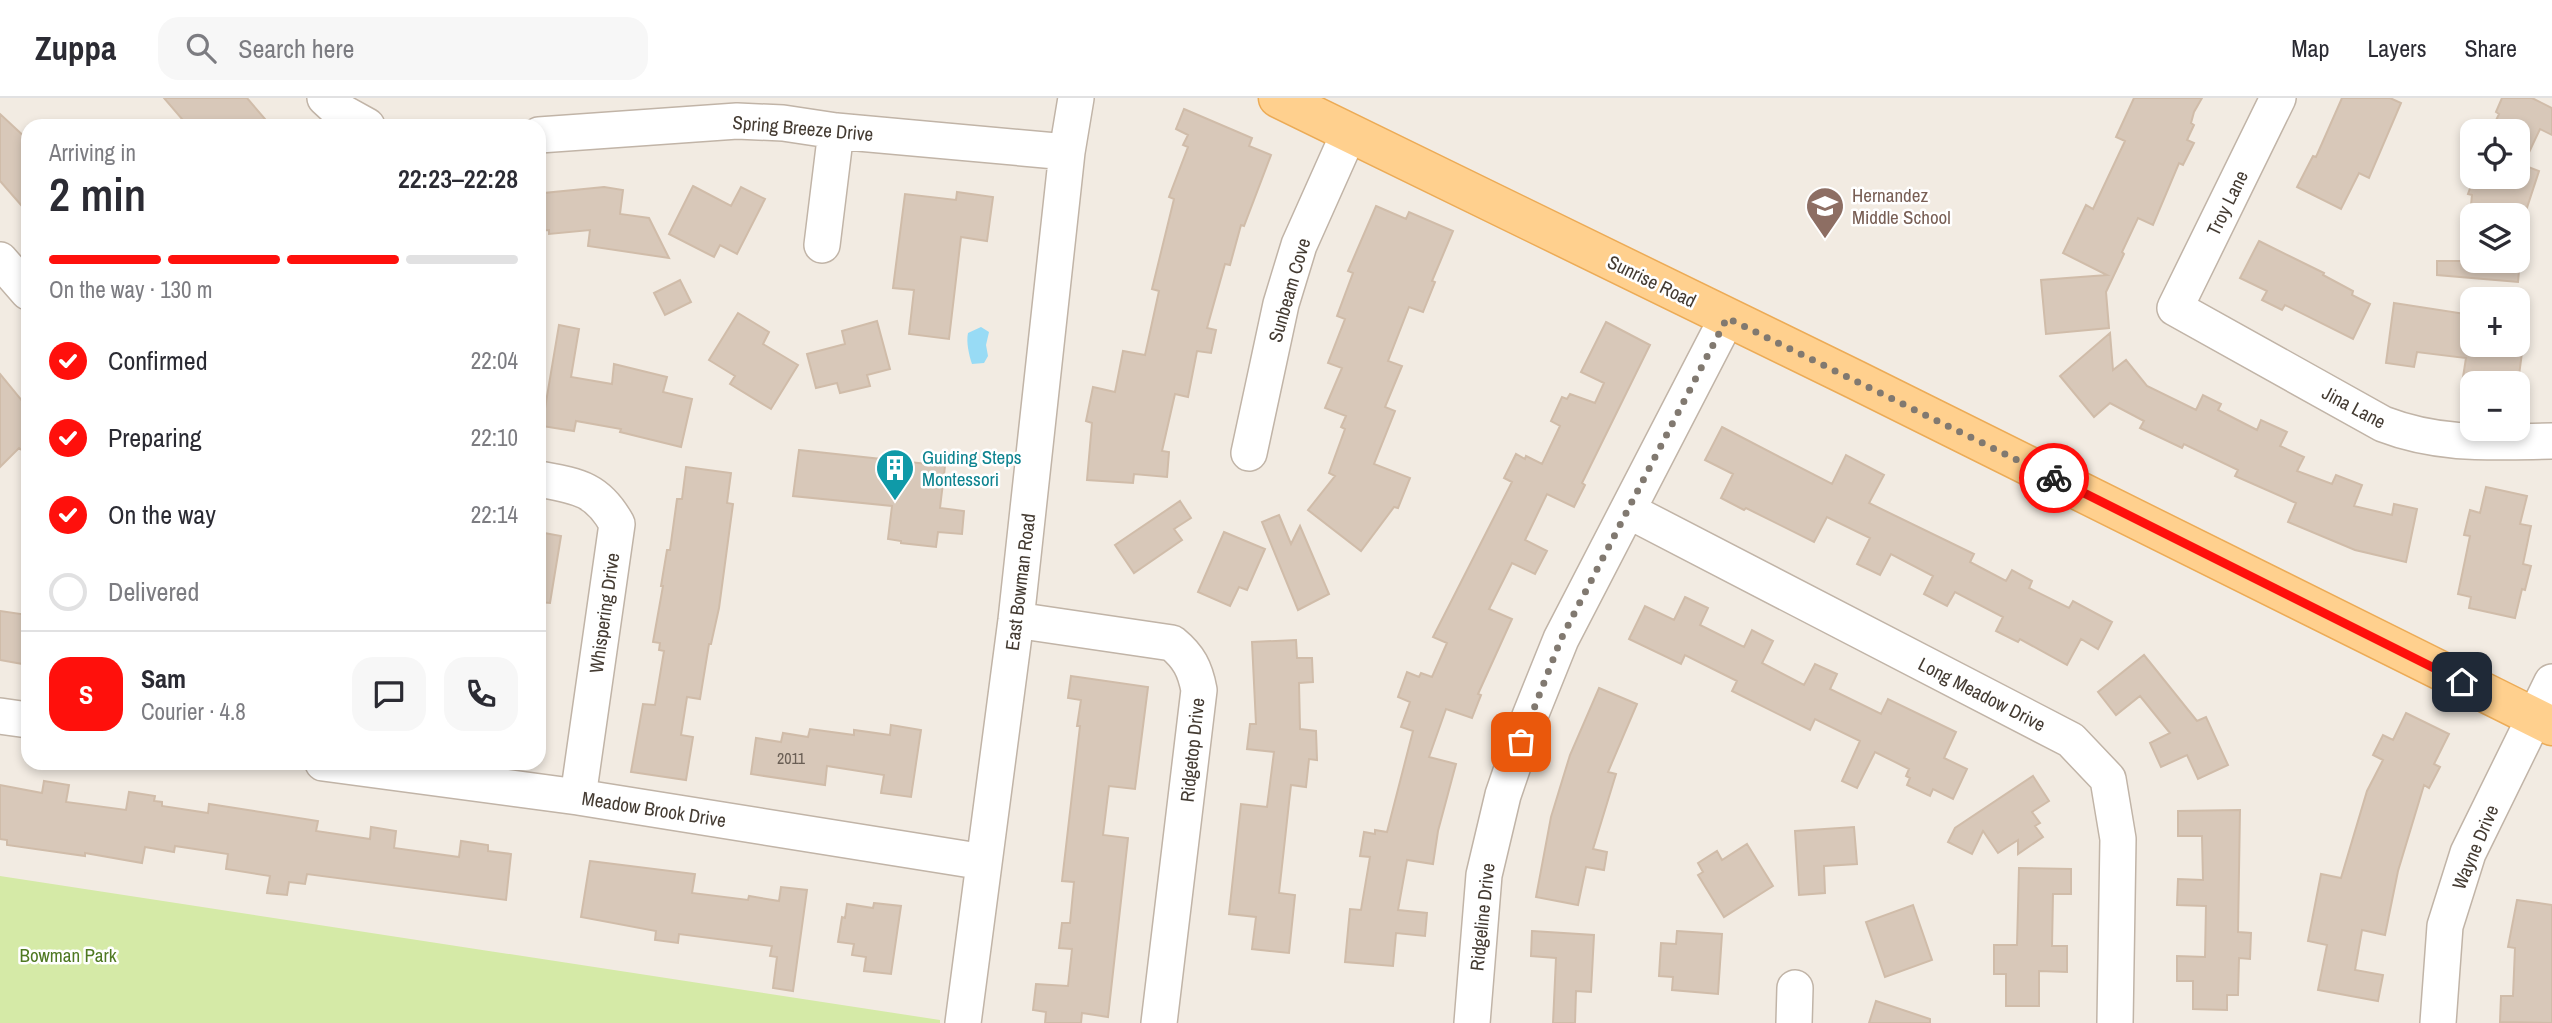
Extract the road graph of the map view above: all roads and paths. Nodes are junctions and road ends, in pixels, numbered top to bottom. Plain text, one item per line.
1 (325, 98) edge
2 (1076, 98) edge
3 (1278, 98) edge
4 (2278, 98) edge
5 (608, 113) edge
6 (354, 119) edge
7 (836, 131) junction
8 (1349, 132) junction
9 (546, 133) edge
10 (1067, 152) junction
11 (822, 245) dead end
12 (0, 260) edge
13 (21, 284) edge
14 (2175, 308) joint
15 (1727, 318) junction
16 (2552, 442) edge
17 (1249, 453) dead end
18 (546, 480) edge
19 (1629, 511) junction
20 (1016, 620) junction
21 (2552, 682) edge
22 (0, 716) edge
23 (21, 719) edge
24 (2544, 722) edge
25 (376, 770) edge
26 (578, 797) junction
27 (984, 862) junction
28 (1795, 989) dead end
29 (963, 1023) edge
30 (1159, 1023) edge
31 (1472, 1023) edge
32 (1794, 1023) edge
33 (2115, 1023) edge
34 (2438, 1023) edge

1 - 6 street
2 - 10 street, East Bowman Road
3 - 8 main road, Sunrise Road
4 - 14 street, Troy Lane
5 - 7 street, Spring Breeze Drive
5 - 9 street, Spring Breeze Drive
7 - 10 street, Spring Breeze Drive
7 - 11 street
8 - 15 main road, Sunrise Road
8 - 17 street, Sunbeam Cove
10 - 20 street, East Bowman Road
12 - 13 street
14 - 16 street, Jina Lane
15 - 19 street, Ridgeline Drive
15 - 24 main road, Sunrise Road
18 - 26 street, Whispering Drive
19 - 31 street, Ridgeline Drive
19 - 33 street, Long Meadow Drive
20 - 27 street, East Bowman Road
20 - 30 street, Ridgetop Drive
21 - 24 street, Wayne Drive
22 - 23 street
24 - 34 street, Wayne Drive
25 - 26 street, Meadow Brook Drive
26 - 27 street, Meadow Brook Drive
27 - 29 street, East Bowman Road
28 - 32 street

